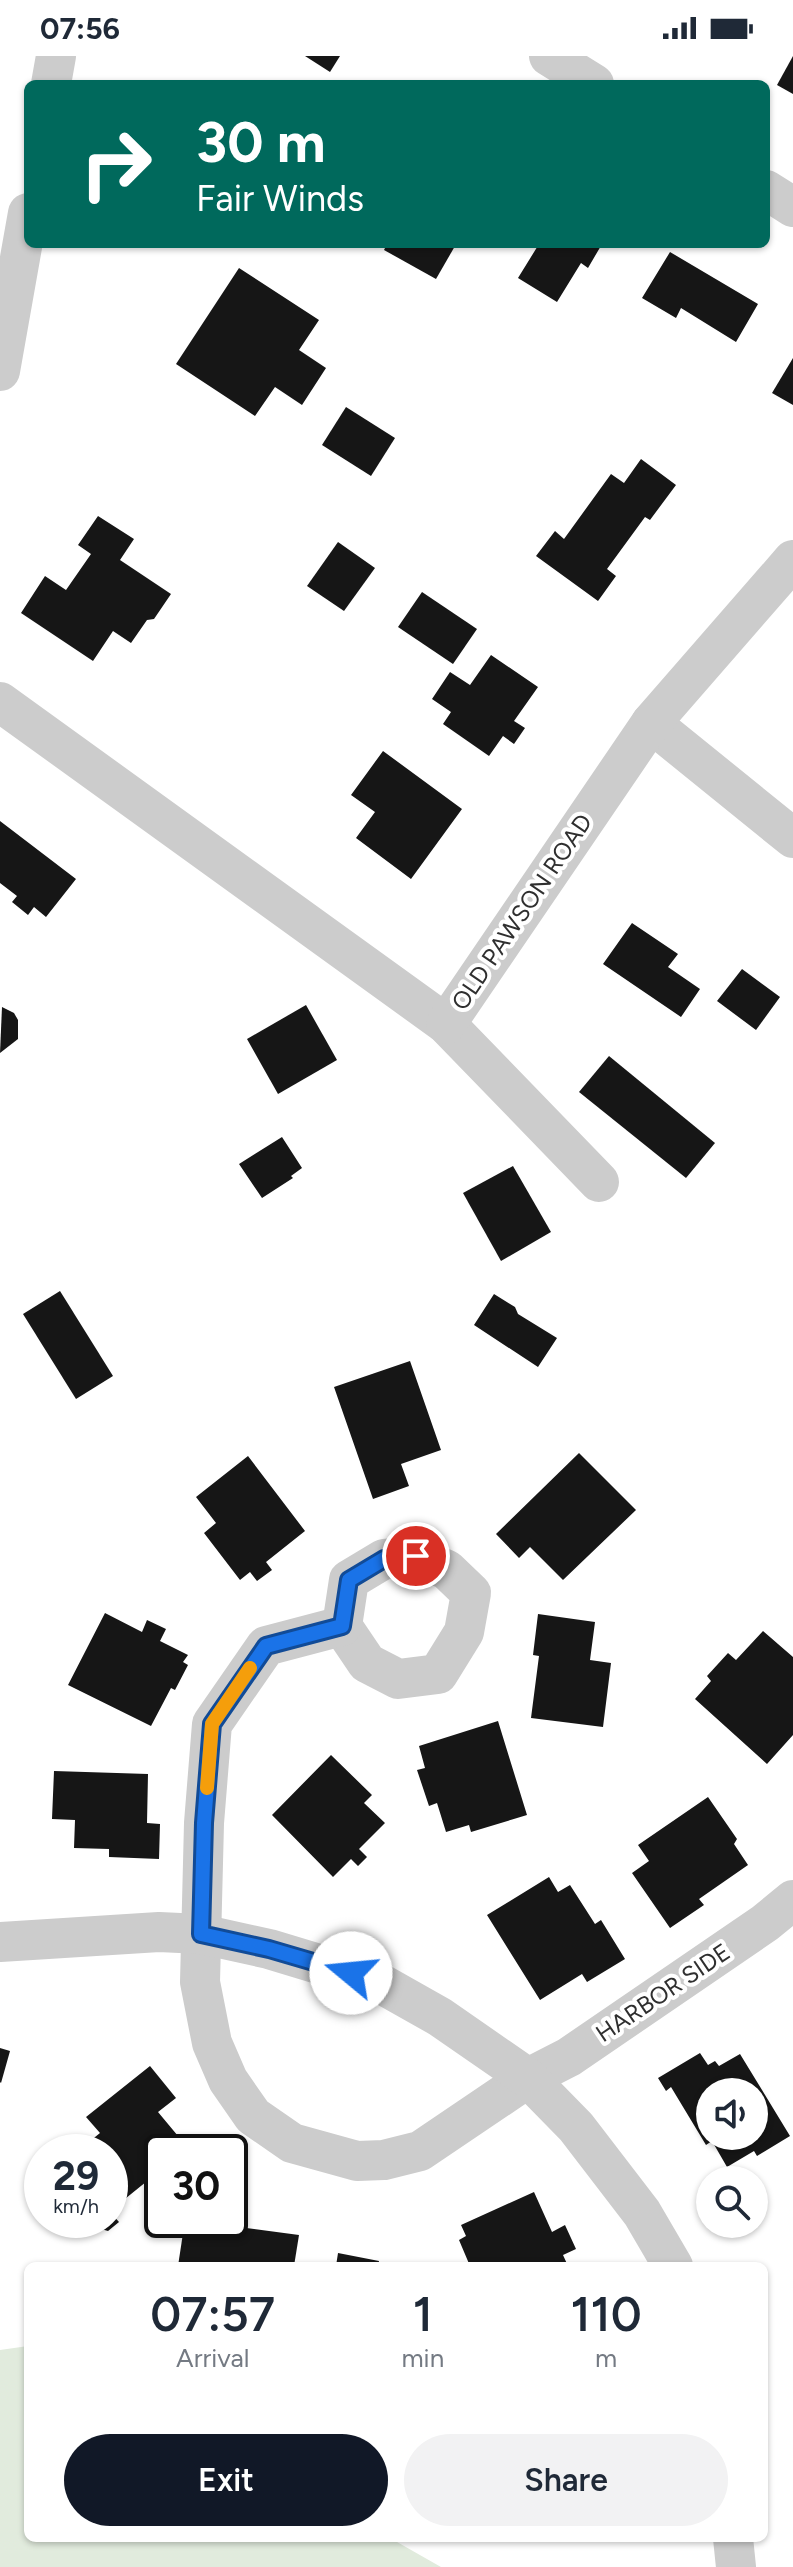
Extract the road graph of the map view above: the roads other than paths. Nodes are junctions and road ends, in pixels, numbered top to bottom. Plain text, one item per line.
1 (56, 56) edge
2 (549, 56) edge
3 (52, 80) edge
4 (588, 80) edge
5 (770, 193) edge
6 (793, 207) edge
7 (24, 236) edge
8 (0, 371) edge
9 (793, 560) edge
10 (0, 702) edge
11 (651, 723) junction
12 (793, 838) edge
13 (446, 1024) junction
14 (599, 1182) dead end
15 (342, 1626) dead end
16 (793, 1900) edge
17 (201, 1934) junction
18 (0, 1942) edge
19 (528, 2078) junction
20 (671, 2262) edge
21 (733, 2542) edge
22 (736, 2567) edge

1 - 3 street
2 - 4 street
5 - 6 street
7 - 8 street
9 - 11 street, OLD PAWSON ROAD
10 - 13 street, OLD PAWSON ROAD
11 - 12 street
11 - 13 street, OLD PAWSON ROAD
13 - 14 street
15 - 17 street, HARBOR SIDE
16 - 19 street, HARBOR SIDE
17 - 18 street
17 - 19 street
17 - 19 street, HARBOR SIDE
19 - 20 street
21 - 22 street

